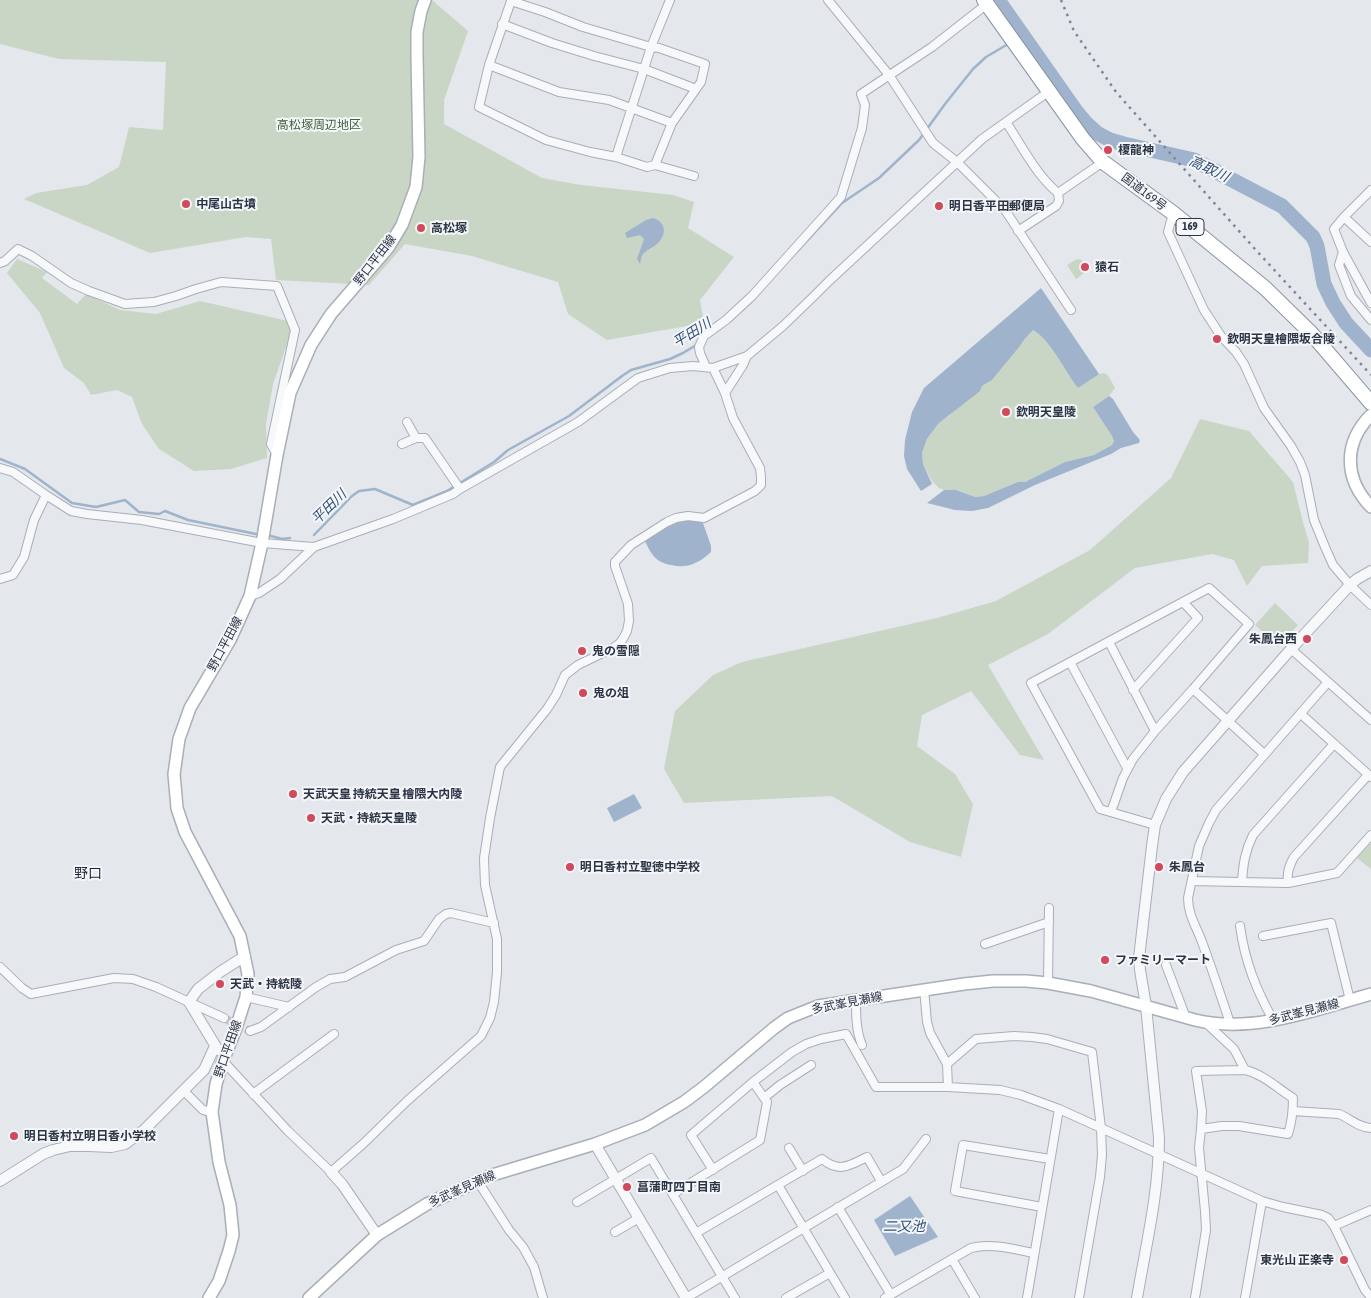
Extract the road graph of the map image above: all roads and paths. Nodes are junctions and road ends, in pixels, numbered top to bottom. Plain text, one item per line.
1 (425, 0) edge
2 (670, 0) edge
3 (828, 0) edge
4 (986, 2) edge
5 (502, 24) junction
6 (651, 47) junction
7 (489, 65) junction
8 (644, 69) junction
9 (889, 75) junction
10 (696, 89) junction
11 (1048, 92) junction
12 (631, 108) junction
13 (1006, 122) junction
14 (672, 123) junction
15 (616, 157) junction
16 (957, 162) junction
17 (1103, 162) junction
18 (655, 165) junction
19 (694, 176) dead end
20 (1371, 190) edge
21 (1058, 193) junction
22 (1172, 213) junction
23 (1344, 217) junction
24 (1018, 231) junction
25 (1371, 242) edge
26 (1343, 252) junction
27 (0, 263) edge
28 (1371, 303) edge
29 (1071, 310) dead end
30 (1371, 320) edge
31 (747, 356) junction
32 (709, 368) junction
33 (724, 393) junction
34 (1371, 403) edge
35 (1371, 415) edge
36 (407, 422) dead end
37 (416, 438) junction
38 (402, 444) dead end
39 (277, 455) junction
40 (0, 468) edge
41 (458, 486) junction
42 (46, 495) junction
43 (1371, 507) edge
44 (262, 543) junction
45 (314, 547) junction
46 (1371, 571) edge
47 (0, 579) edge
48 (1350, 585) junction
49 (250, 596) junction
50 (1182, 602) junction
51 (1371, 606) edge
52 (1109, 642) junction
53 (1291, 649) junction
54 (1070, 662) junction
55 (1328, 682) junction
56 (1192, 689) junction
57 (1133, 690) junction
58 (1301, 714) junction
59 (1371, 720) edge
60 (1228, 721) junction
61 (1155, 731) junction
62 (1333, 744) junction
63 (1264, 754) junction
64 (1127, 768) junction
65 (1370, 776) edge
66 (1111, 812) junction
67 (1155, 825) junction
68 (1371, 835) edge
69 (1192, 881) junction
70 (1242, 882) junction
71 (1288, 883) junction
72 (1049, 908) dead end
73 (1049, 922) junction
74 (494, 923) junction
75 (1240, 926) dead end
76 (1263, 936) dead end
77 (985, 944) dead end
78 (245, 956) junction
79 (1166, 965) dead end
80 (0, 967) edge
81 (1048, 983) junction
82 (924, 989) junction
83 (1371, 994) edge
84 (246, 997) junction
85 (856, 1000) junction
86 (1350, 1000) junction
87 (189, 1002) junction
88 (1146, 1006) junction
89 (289, 1007) junction
90 (224, 1018) tunnel mouth
91 (1186, 1018) junction
92 (1273, 1020) junction
93 (1206, 1023) junction
94 (1230, 1024) junction
95 (250, 1031) dead end
96 (334, 1034) dead end
97 (862, 1045) dead end
98 (215, 1046) junction
99 (223, 1061) junction
100 (947, 1064) junction
101 (811, 1065) dead end
102 (1245, 1070) junction
103 (753, 1082) junction
104 (948, 1087) junction
105 (184, 1091) junction
106 (253, 1094) junction
107 (764, 1098) junction
108 (1059, 1109) junction
109 (212, 1112) junction
110 (1293, 1112) junction
111 (1101, 1128) junction
112 (1371, 1128) edge
113 (1202, 1129) junction
114 (926, 1139) dead end
115 (595, 1144) junction
116 (789, 1148) dead end
117 (1159, 1153) junction
118 (1050, 1160) junction
119 (713, 1170) junction
120 (803, 1170) junction
121 (331, 1172) junction
122 (1201, 1172) junction
123 (616, 1179) junction
124 (477, 1180) junction
125 (0, 1181) edge
126 (881, 1182) junction
127 (778, 1185) junction
128 (673, 1194) junction
129 (1262, 1201) junction
130 (577, 1202) dead end
131 (838, 1207) junction
132 (1042, 1207) junction
133 (1371, 1210) edge
134 (639, 1218) junction
135 (1334, 1226) junction
136 (804, 1228) junction
137 (615, 1232) dead end
138 (696, 1233) junction
139 (377, 1235) junction
140 (1034, 1253) junction
141 (952, 1259) junction
142 (830, 1273) junction
143 (722, 1276) junction
144 (888, 1296) edge
145 (1371, 1297) edge
146 (210, 1298) edge
147 (309, 1298) edge
148 (543, 1298) edge
149 (686, 1298) edge
150 (735, 1298) edge
151 (786, 1298) edge
152 (845, 1298) edge
153 (975, 1298) edge
154 (1027, 1298) edge
155 (1079, 1298) edge
156 (1137, 1298) edge
157 (1195, 1298) edge
158 (1245, 1298) edge

1 - 39 main road, 野口平田線
2 - 6 street
3 - 9 street
4 - 9 street
4 - 11 highway, 国道169号 / 169
5 - 6 street
5 - 7 street
5 - 8 street
6 - 8 street
6 - 10 street
7 - 12 street
7 - 15 street
8 - 10 street
8 - 12 street
9 - 16 street
9 - 32 street
10 - 14 street
11 - 13 street
11 - 17 highway, 国道169号 / 169
12 - 14 street
12 - 15 street
13 - 16 street
13 - 21 street
14 - 18 street
15 - 18 street
16 - 24 street
16 - 31 street
17 - 21 street
17 - 22 highway, 国道169号 / 169
18 - 19 street
20 - 23 street
21 - 24 street
22 - 34 highway, 国道169号 / 169
22 - 48 street
23 - 25 street
23 - 26 street
24 - 29 street
26 - 28 street
26 - 30 street
27 - 39 street
31 - 32 street
31 - 33 street
32 - 33 street
32 - 41 street
33 - 74 street
35 - 43 main road
36 - 37 street
37 - 38 street
37 - 41 street
39 - 44 main road, 野口平田線
40 - 42 street
41 - 45 street
42 - 44 street
42 - 47 street
44 - 45 street
44 - 49 main road, 野口平田線
45 - 49 street
46 - 48 street
48 - 51 street
48 - 53 street
49 - 78 main road, 野口平田線
50 - 52 street
50 - 56 street
50 - 57 street
52 - 54 street
52 - 57 street
53 - 55 street
53 - 60 street
54 - 64 street
54 - 66 street
55 - 58 street
55 - 59 street
56 - 60 street
56 - 61 street
57 - 61 street
58 - 62 street
58 - 63 street
60 - 63 street
60 - 67 street
61 - 64 street
62 - 65 street
62 - 70 street
63 - 69 street
64 - 66 street
65 - 71 street
66 - 67 street
67 - 88 street
68 - 71 street
69 - 70 street
69 - 94 street
70 - 71 street
72 - 73 street
73 - 77 street
73 - 81 street
74 - 89 street
74 - 121 street
75 - 92 street
76 - 86 street
78 - 84 main road, 野口平田線
78 - 87 street
79 - 91 street
80 - 87 street
81 - 82 main road, 多武峯見瀬線
81 - 88 main road, 多武峯見瀬線
82 - 85 main road, 多武峯見瀬線
82 - 100 street
83 - 86 main road, 多武峯見瀬線
84 - 89 street
84 - 99 main road, 野口平田線
85 - 97 street
85 - 115 main road, 多武峯見瀬線
86 - 92 main road, 多武峯見瀬線
87 - 90 street
87 - 98 street
88 - 91 main road, 多武峯見瀬線
88 - 117 street
89 - 95 street
91 - 93 main road, 多武峯見瀬線
92 - 94 main road, 多武峯見瀬線
93 - 94 main road, 多武峯見瀬線
93 - 102 street
96 - 106 street
98 - 99 street
98 - 105 street
99 - 106 street
99 - 109 main road, 野口平田線
100 - 104 street
100 - 111 street
101 - 107 street
102 - 110 street
102 - 113 street
103 - 104 street
103 - 107 street
103 - 119 street
104 - 108 street
105 - 109 street
105 - 125 street
106 - 121 street
107 - 119 street
108 - 111 street
108 - 118 street
109 - 146 main road, 野口平田線
110 - 112 street
110 - 113 street
111 - 117 street
111 - 155 street
113 - 122 street
114 - 126 street
115 - 123 street
115 - 124 main road, 多武峯見瀬線
116 - 120 street
117 - 122 street
117 - 156 street
118 - 132 street
118 - 132 street
119 - 128 street
120 - 126 street
120 - 127 street
121 - 139 street
122 - 129 street
122 - 157 street
123 - 128 street
123 - 130 street
123 - 134 street
124 - 139 main road, 多武峯見瀬線
124 - 148 street
126 - 131 street
127 - 136 street
127 - 138 street
128 - 138 street
129 - 135 street
129 - 158 street
131 - 136 street
131 - 144 street
132 - 140 street
133 - 135 street
134 - 137 street
134 - 149 street
135 - 145 street
136 - 142 street
136 - 143 street
138 - 143 street
139 - 147 main road, 多武峯見瀬線
140 - 141 street
140 - 154 street
141 - 144 street
141 - 153 street
142 - 151 street
142 - 152 street
143 - 149 street
143 - 150 street

